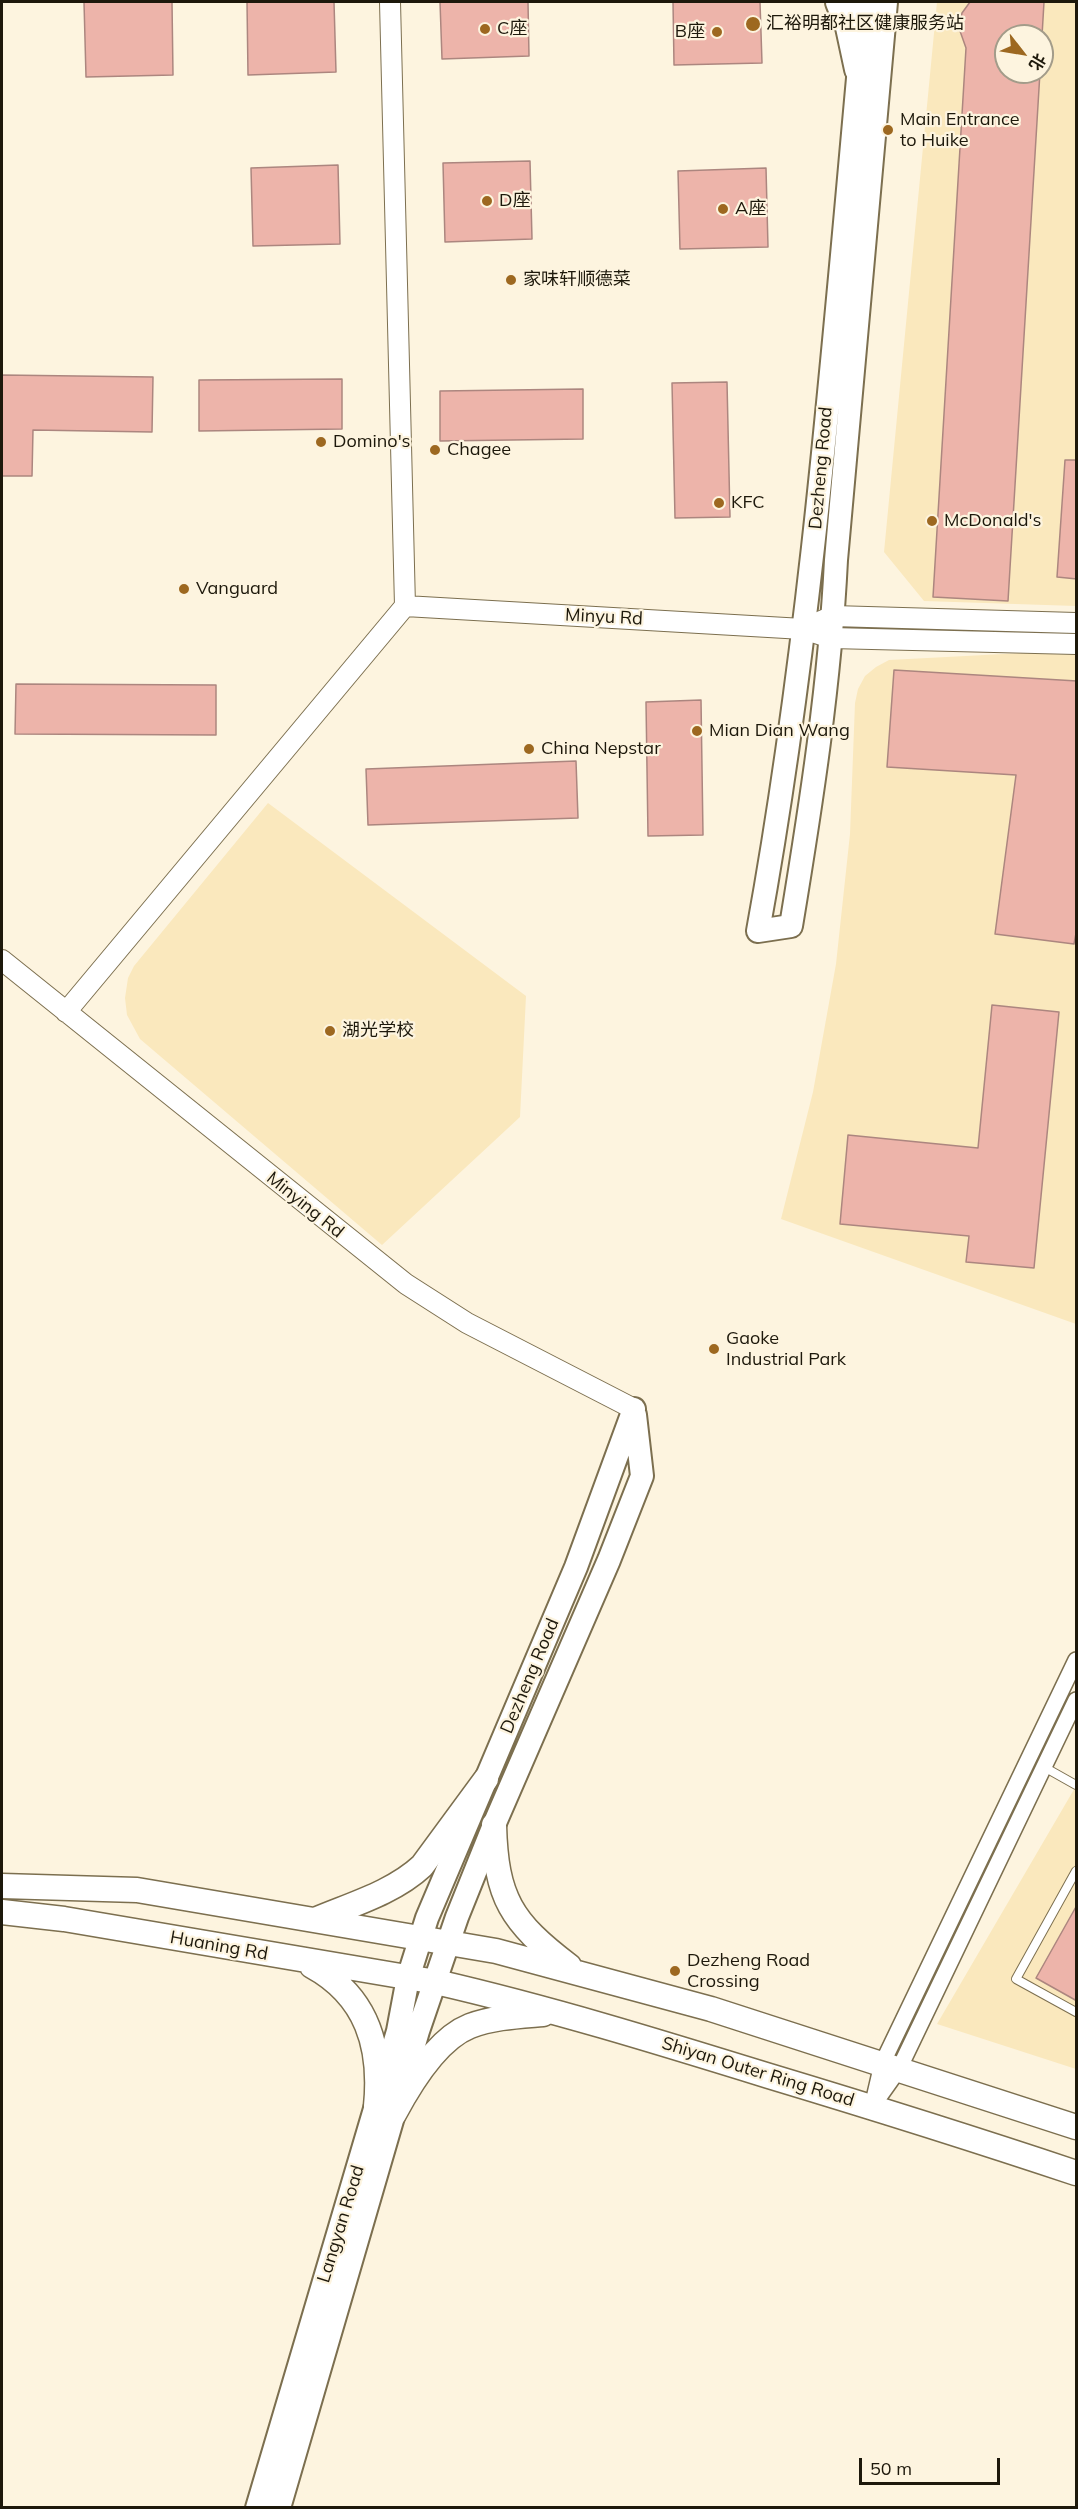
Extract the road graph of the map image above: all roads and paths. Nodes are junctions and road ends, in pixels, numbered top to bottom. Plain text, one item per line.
1 (390, 2) edge
2 (840, 2) edge
3 (865, 2) edge
4 (886, 2) edge
5 (859, 69) junction
6 (405, 606) junction
7 (1077, 623) edge
8 (832, 627) junction
9 (803, 629) junction
10 (1077, 644) edge
11 (2, 960) edge
12 (66, 1012) junction
13 (634, 1409) junction
14 (1077, 1660) edge
15 (1077, 1700) edge
16 (1044, 1767) junction
17 (486, 1779) junction
18 (1077, 1785) edge
19 (494, 1825) junction
20 (1077, 1871) edge
21 (2, 1886) edge
22 (2, 1912) edge
23 (315, 1920) junction
24 (420, 1939) junction
25 (449, 1944) junction
26 (305, 1961) junction
27 (575, 1971) junction
28 (408, 1978) junction
29 (436, 1982) junction
30 (560, 2012) junction
31 (1077, 2012) edge
32 (891, 2066) junction
33 (872, 2107) junction
34 (385, 2110) junction
35 (1077, 2127) edge
36 (1077, 2173) edge
37 (257, 2508) edge
38 (279, 2508) edge

1 - 6 street
2 - 5 highway
3 - 5 main road, Dezheng Road
4 - 8 main road, Dezheng Road
5 - 9 main road, Dezheng Road
6 - 9 street, Minyu Rd
6 - 12 street
7 - 8 street
8 - 9 street, Minyu Rd
8 - 9 main road, Dezheng Road
8 - 10 street
11 - 12 street, Minying Rd
12 - 13 street, Minying Rd
13 - 17 main road, Dezheng Road
13 - 19 main road, Dezheng Road
14 - 32 street
15 - 16 street
16 - 18 lane
16 - 32 street
17 - 23 main road
17 - 24 main road, Dezheng Road
19 - 25 main road, Dezheng Road
19 - 27 main road
20 - 31 lane
21 - 23 main road
22 - 26 main road, Huaning Rd
23 - 24 main road
24 - 25 main road
24 - 28 main road, Langyan Road
25 - 27 main road
25 - 29 main road, Langyan Road
26 - 28 main road, Huaning Rd
26 - 34 main road
27 - 32 main road
28 - 29 main road, Huaning Rd
28 - 34 main road, Langyan Road
29 - 30 main road, Shiyan Outer Ring Road
29 - 34 main road, Langyan Road
30 - 33 main road, Shiyan Outer Ring Road
30 - 34 main road
32 - 33 street
32 - 35 main road
33 - 36 main road, Shiyan Outer Ring Road
34 - 37 main road, Langyan Road
34 - 38 main road, Langyan Road

